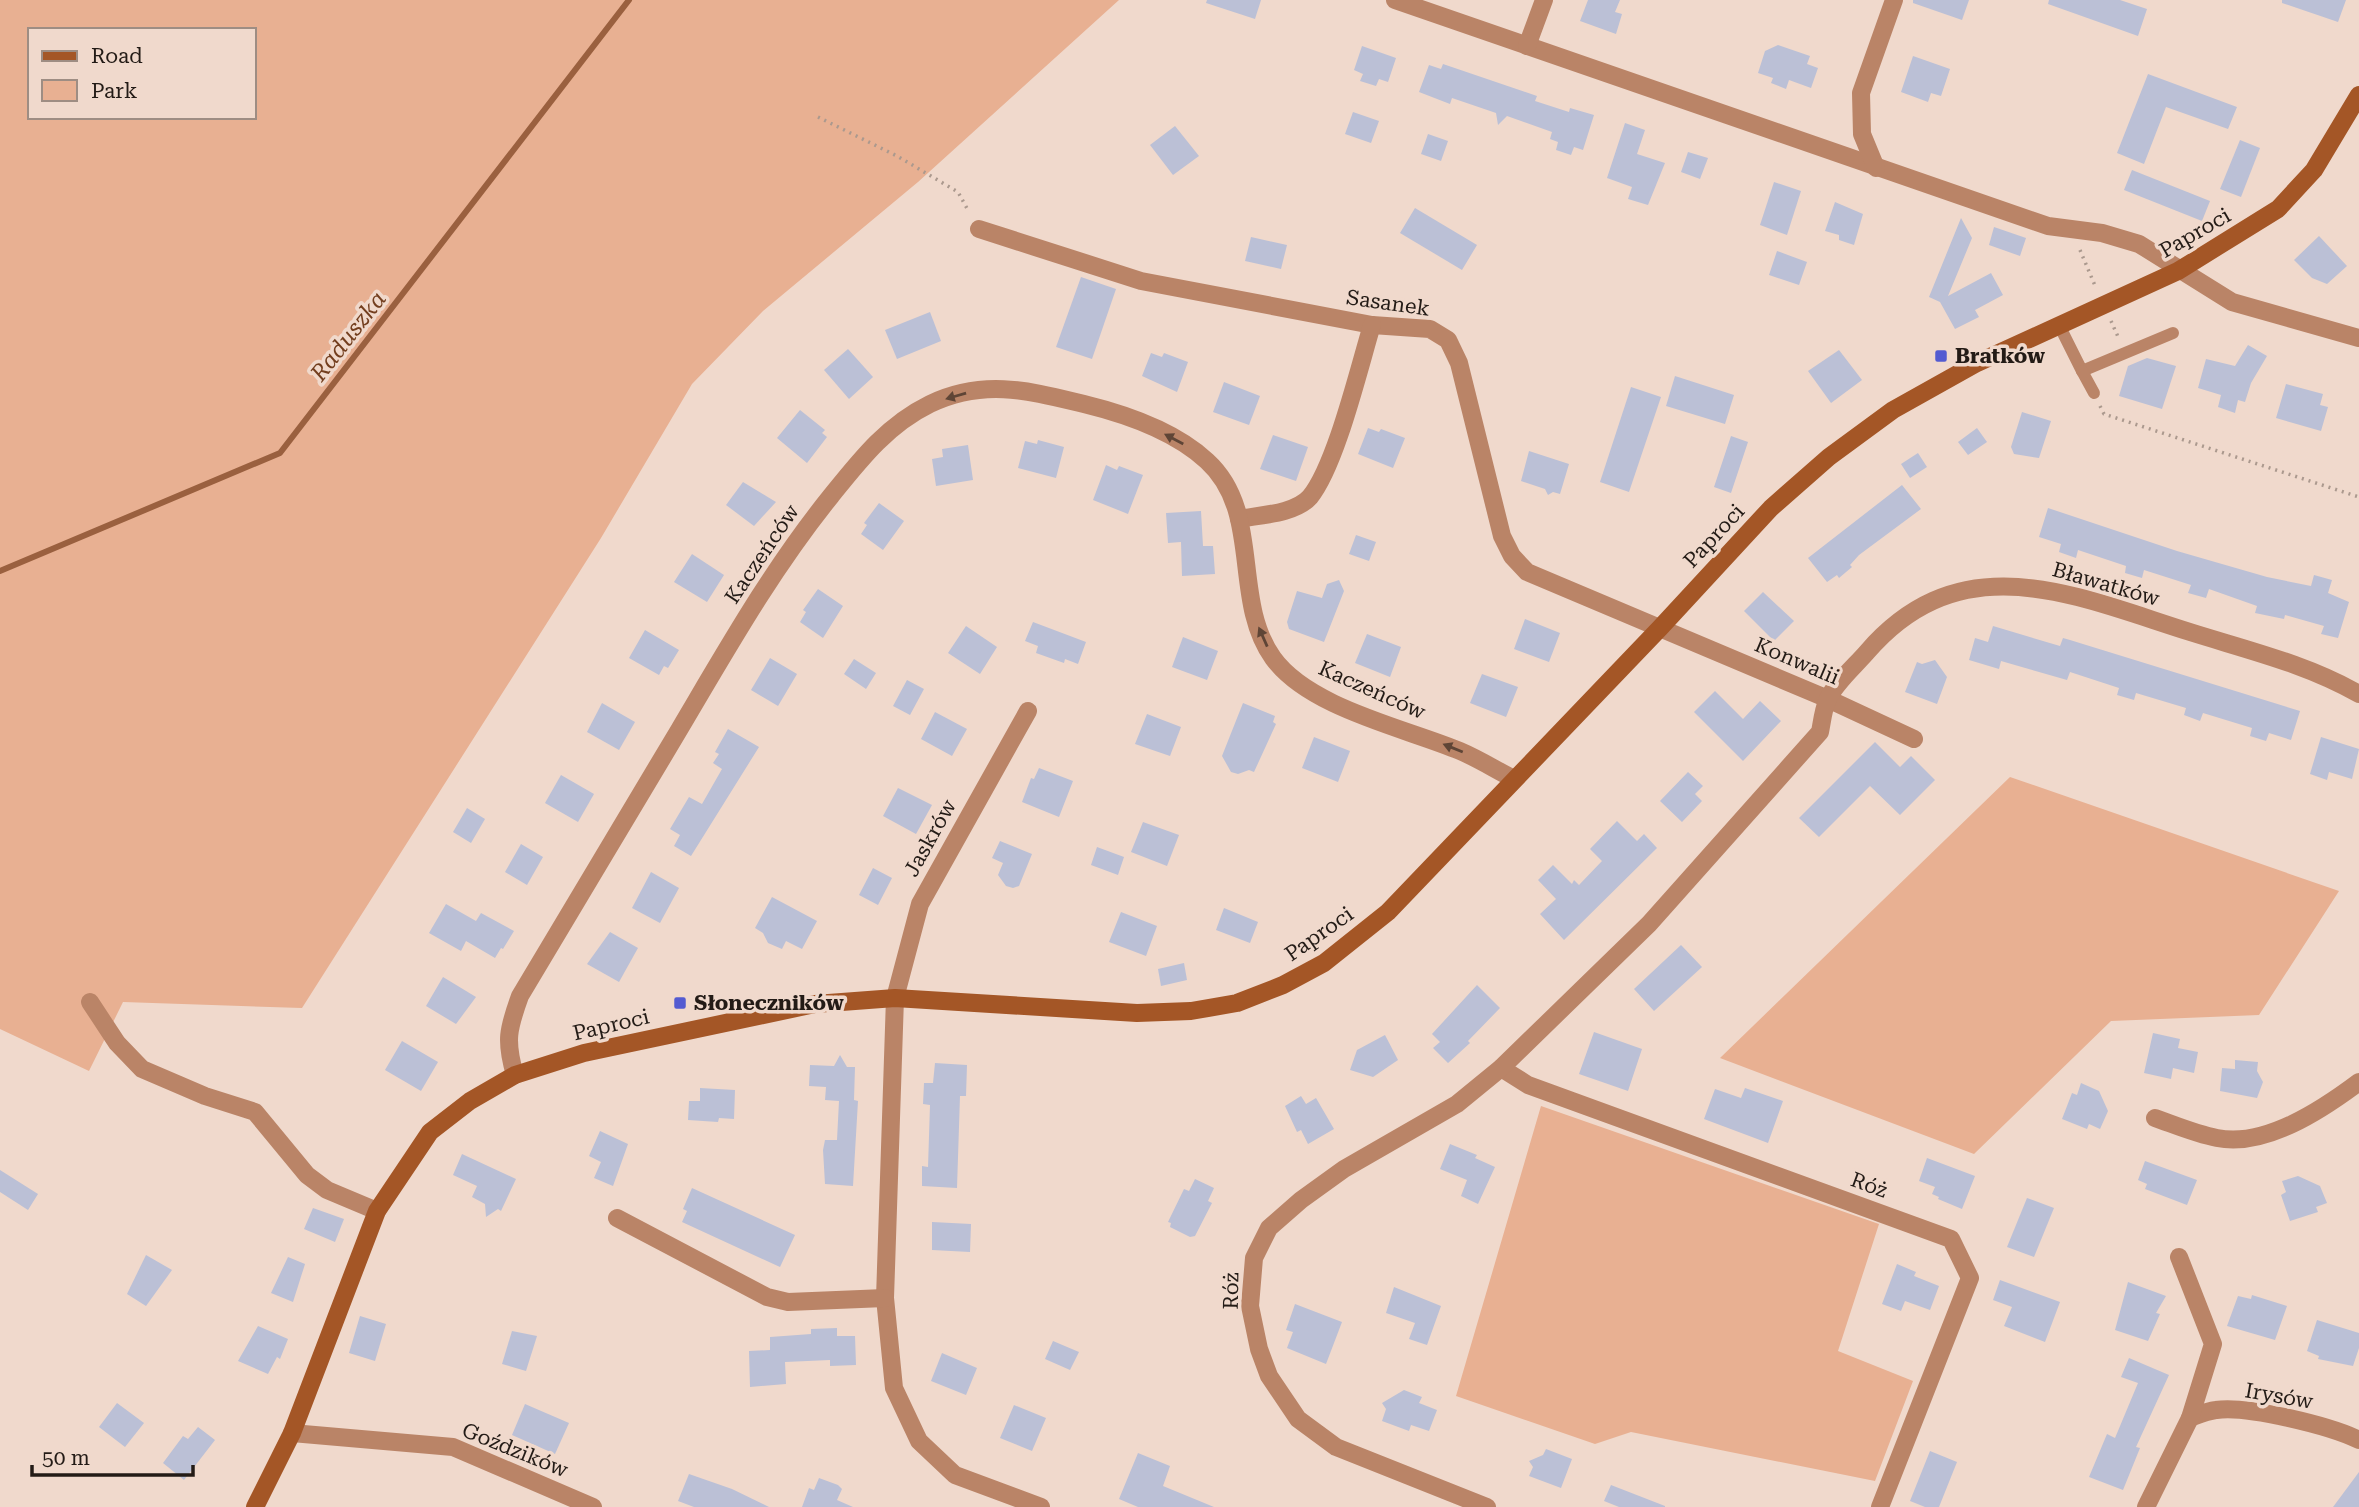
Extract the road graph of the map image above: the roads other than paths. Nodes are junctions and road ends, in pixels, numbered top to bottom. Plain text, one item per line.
1 (1395, 0) edge
2 (1544, 0) edge
3 (1894, 0) edge
4 (1527, 46) junction
5 (2359, 95) edge
6 (1876, 168) junction
7 (979, 229) road end
8 (2178, 271) junction
9 (1372, 325) junction
10 (2059, 325) junction
11 (2174, 333) dead end
12 (2359, 338) edge
13 (2082, 371) junction
14 (2094, 393) road end
15 (1239, 519) junction
16 (1660, 628) junction
17 (2359, 694) edge
18 (1828, 699) junction
19 (1028, 710) dead end
20 (1914, 739) dead end
21 (1514, 779) junction
22 (895, 998) junction
23 (90, 1002) dead end
24 (1501, 1068) junction
25 (515, 1076) junction
26 (2359, 1082) edge
27 (2155, 1118) dead end
28 (377, 1211) junction
29 (617, 1218) dead end
30 (2179, 1257) dead end
31 (885, 1298) junction
32 (2189, 1418) junction
33 (292, 1433) junction
34 (2359, 1440) edge
35 (255, 1507) edge
36 (593, 1507) edge
37 (1041, 1507) edge
38 (1487, 1507) edge
39 (1880, 1507) edge
40 (2146, 1507) edge

1 - 4 street
2 - 4 street
3 - 6 street
4 - 6 street
5 - 8 street, Paproci
6 - 8 street
7 - 9 street, Sasanek
8 - 10 street, Paproci
8 - 12 street
9 - 15 street
9 - 16 street, Sasanek
10 - 13 lane
10 - 16 street, Paproci
11 - 13 lane
13 - 14 lane
21 -> 15 street, Kaczeńców
15 -> 25 street, Kaczeńców
16 - 18 street, Konwalii
16 - 21 street, Paproci
17 - 18 street, Bławatków
18 - 20 street, Konwalii
18 - 24 street, Róż
19 - 22 street, Jaskrów
21 - 22 street, Paproci
22 - 25 street, Paproci
22 - 31 street
23 - 28 street
24 - 38 street, Róż
24 - 39 street, Róż
25 - 28 street, Paproci
26 - 27 street
28 - 33 street, Paproci
29 - 31 street
30 - 32 street
31 - 37 street
32 - 34 street, Irysów
32 - 40 street
33 - 35 street, Paproci
33 - 36 street, Goździków

